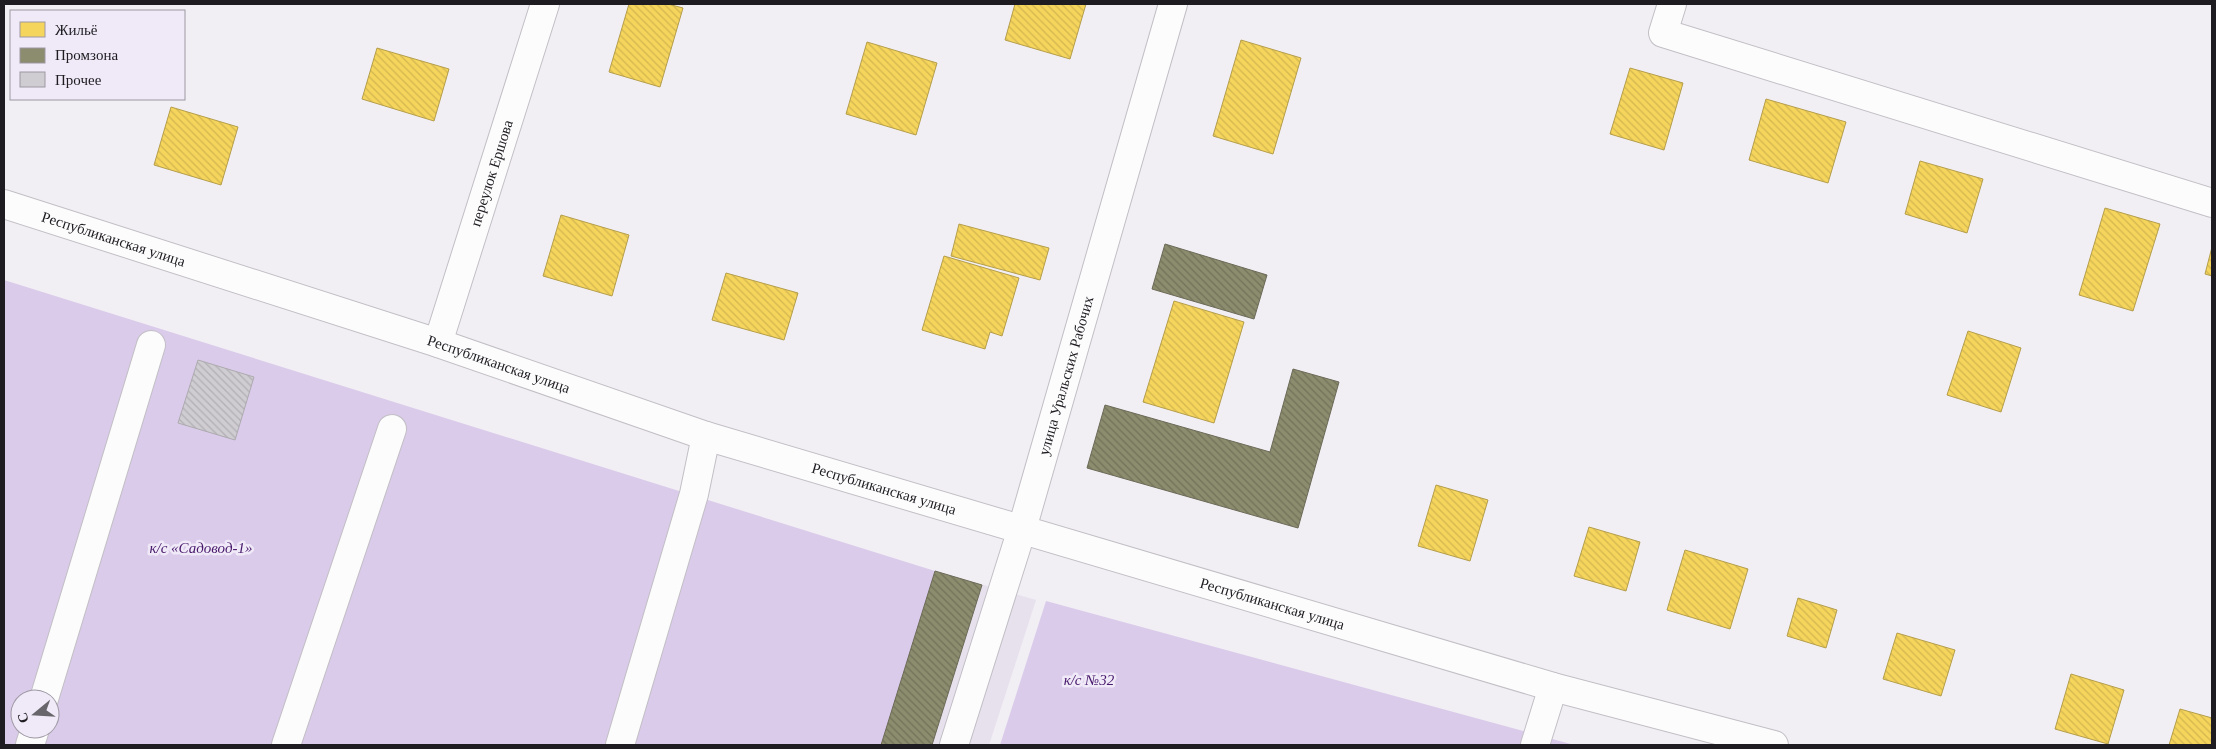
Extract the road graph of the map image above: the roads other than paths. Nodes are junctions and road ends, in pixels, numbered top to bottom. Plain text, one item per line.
1 (545, 4) edge
2 (1173, 4) edge
3 (1672, 4) edge
4 (2212, 202) edge
5 (4, 204) edge
6 (438, 343) junction
7 (151, 344) dead end
8 (392, 429) dead end
9 (706, 436) junction
10 (1022, 529) junction
11 (1553, 686) junction
12 (47, 689) edge
13 (286, 745) edge
14 (620, 745) edge
15 (954, 745) edge
16 (1535, 745) edge
17 (1774, 745) edge

1 - 6 street, переулок Ершова
2 - 10 street, улица Уральских Рабочих
3 - 4 street
5 - 6 street, Республиканская улица
6 - 9 street, Республиканская улица
7 - 12 street
8 - 13 street
9 - 10 street, Республиканская улица
9 - 14 street
10 - 11 street, Республиканская улица
10 - 15 street, улица Уральских Рабочих
11 - 16 street
11 - 17 street, Республиканская улица

